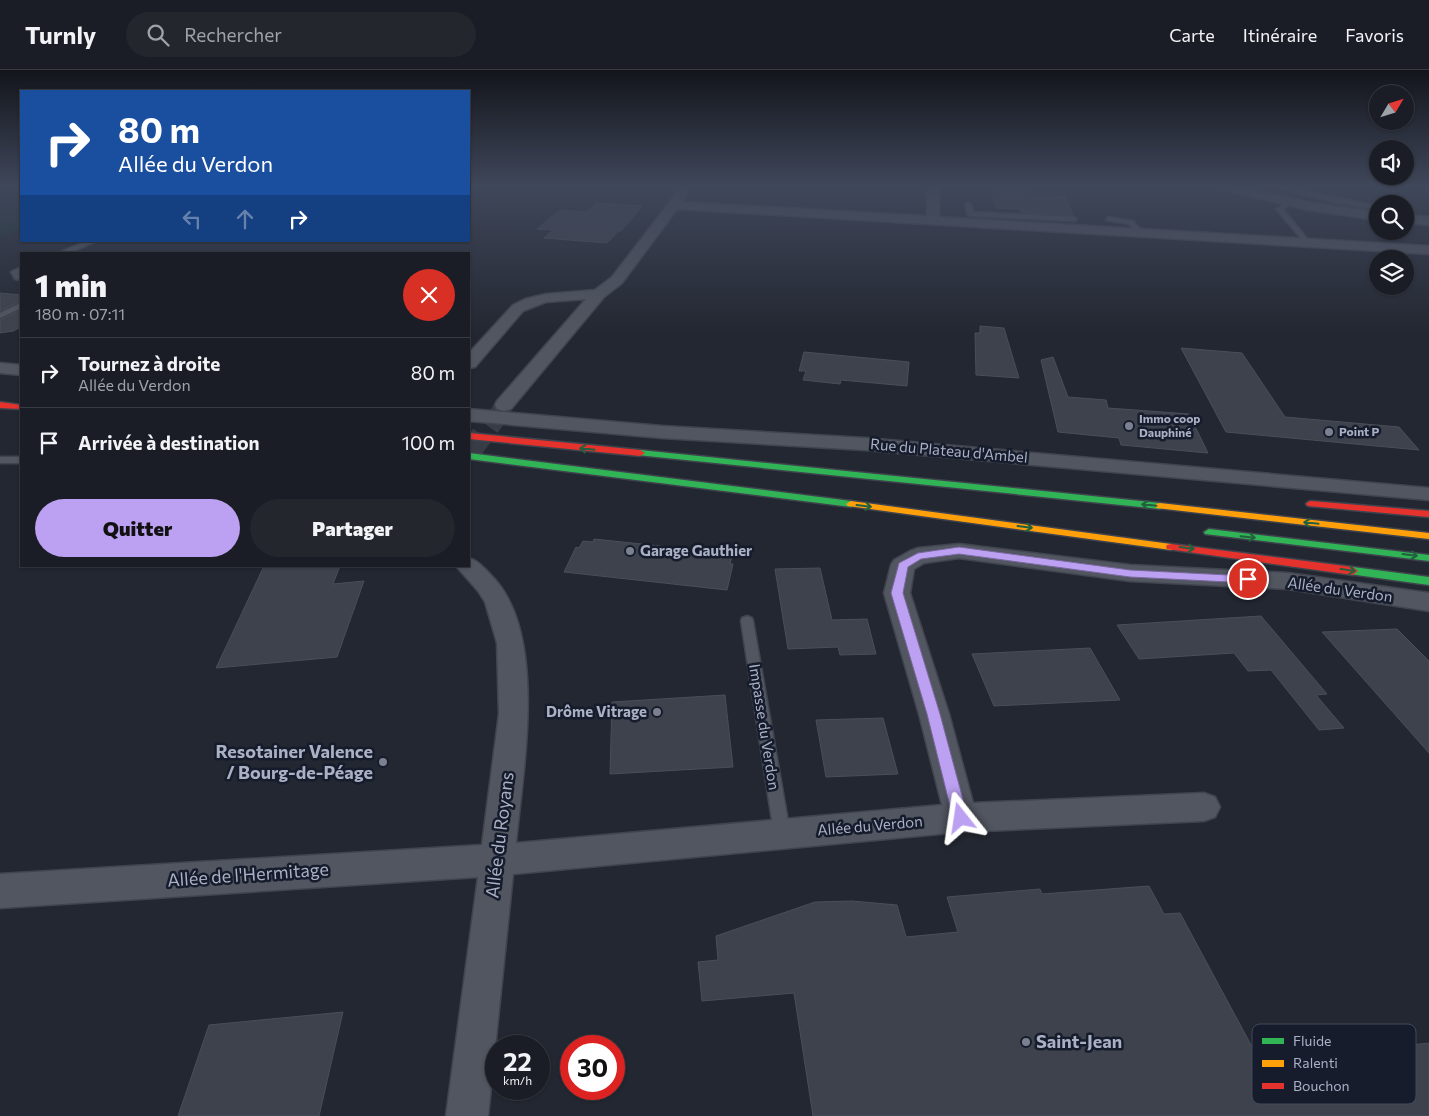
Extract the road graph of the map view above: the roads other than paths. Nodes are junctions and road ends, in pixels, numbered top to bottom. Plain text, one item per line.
1 (651, 236) edge
2 (1204, 236) edge
3 (1302, 236) edge
4 (91, 242) edge
5 (1307, 242) junction
6 (1429, 250) edge
7 (64, 252) edge
8 (20, 270) edge
9 (20, 278) edge
10 (599, 294) junction
11 (20, 306) edge
12 (0, 316) edge
13 (470, 362) edge
14 (0, 368) edge
15 (20, 370) edge
16 (0, 405) edge
17 (504, 406) tunnel mouth
18 (20, 407) edge
19 (470, 414) edge
20 (470, 436) edge
21 (636, 454) junction
22 (470, 455) edge
23 (470, 455) edge
24 (0, 460) edge
25 (20, 460) edge
26 (1129, 491) dead end
27 (1429, 494) edge
28 (934, 503) dead end
29 (1297, 503) dead end
30 (1429, 514) edge
31 (1199, 531) dead end
32 (1429, 536) edge
33 (1429, 558) edge
34 (469, 567) edge
35 (1429, 581) edge
36 (1429, 602) edge
37 (747, 621) dead end
38 (1204, 807) dead end
39 (961, 818) junction
40 (782, 833) junction
41 (497, 860) junction
42 (0, 891) edge
43 (467, 1116) edge

1 - 10 street
2 - 5 street
3 - 5 lane
4 - 7 lane
5 - 6 street
8 - 9 lane
10 - 13 street
10 - 17 street
11 - 12 lane
14 - 15 street
16 - 18 highway
19 - 27 street, Rue du Plateau d'Ambel
21 -> 20 highway
21 - 26 highway
32 -> 21 highway
22 - 28 highway
23 -> 35 highway
24 - 25 lane
29 - 30 highway
31 -> 33 highway
34 - 41 street, Allée du Royans
36 - 39 street, Allée du Verdon
37 - 40 lane, Impasse du Verdon
38 - 39 street
39 - 40 street, Allée du Verdon
40 - 41 street, Allée du Verdon
41 - 42 street, Allée de l'Hermitage
41 - 43 street, Allée du Royans

